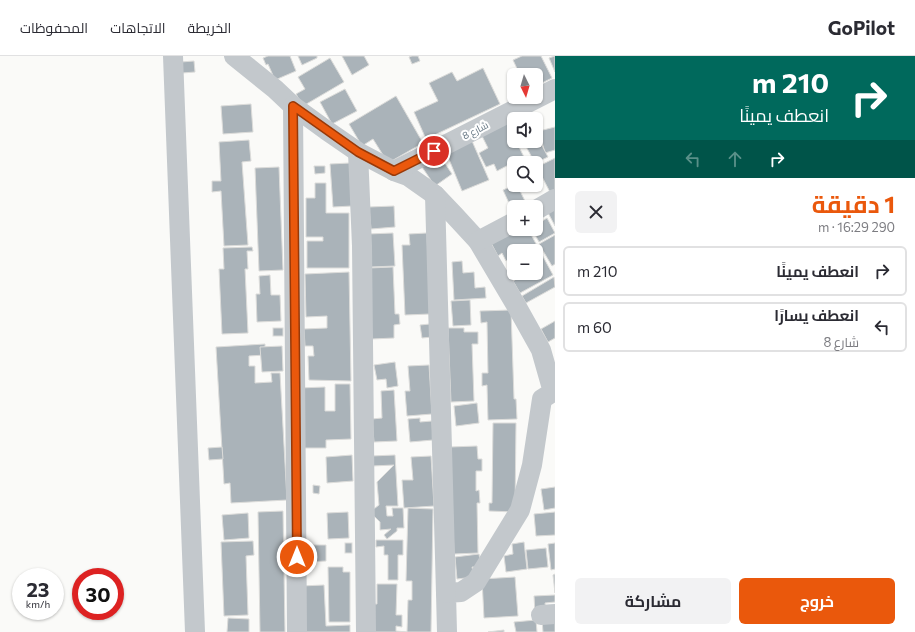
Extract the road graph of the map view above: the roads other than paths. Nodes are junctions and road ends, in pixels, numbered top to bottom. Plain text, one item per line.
1 (173, 56) edge
2 (239, 59) edge
3 (555, 89) edge
4 (293, 106) junction
5 (358, 152) junction
6 (394, 171) junction
7 (435, 195) junction
8 (555, 199) edge
9 (543, 206) edge
10 (507, 226) edge
11 (478, 241) junction
12 (554, 391) edge
13 (446, 593) junction
14 (195, 632) edge
15 (297, 632) edge
16 (366, 632) edge
17 (447, 632) edge

1 - 14 street
2 - 4 street
3 - 6 street, شارع 8
4 - 5 street
4 - 15 street
5 - 6 street
5 - 16 street
6 - 7 street
7 - 11 street
7 - 13 street
8 - 9 street
10 - 11 street
11 - 12 street
12 - 13 street
13 - 17 street

